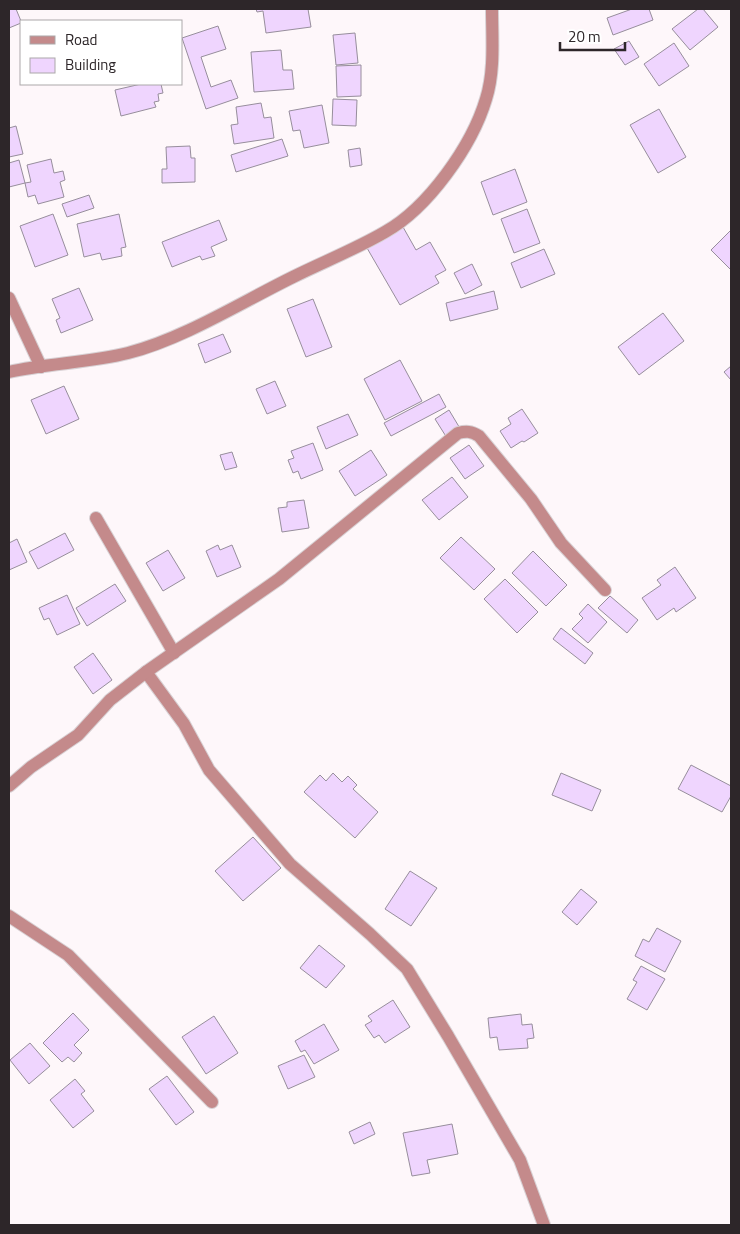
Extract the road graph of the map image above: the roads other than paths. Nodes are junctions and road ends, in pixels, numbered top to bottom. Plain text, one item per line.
1 (492, 9) edge
2 (9, 298) edge
3 (41, 367) junction
4 (9, 372) edge
5 (96, 518) dead end
6 (605, 590) dead end
7 (174, 653) junction
8 (146, 672) junction
9 (9, 786) edge
10 (9, 916) edge
11 (212, 1102) dead end
12 (544, 1225) edge

1 - 3 street
2 - 3 street
3 - 4 street
5 - 7 street
6 - 7 street
7 - 8 street
8 - 9 street
8 - 12 street
10 - 11 street

